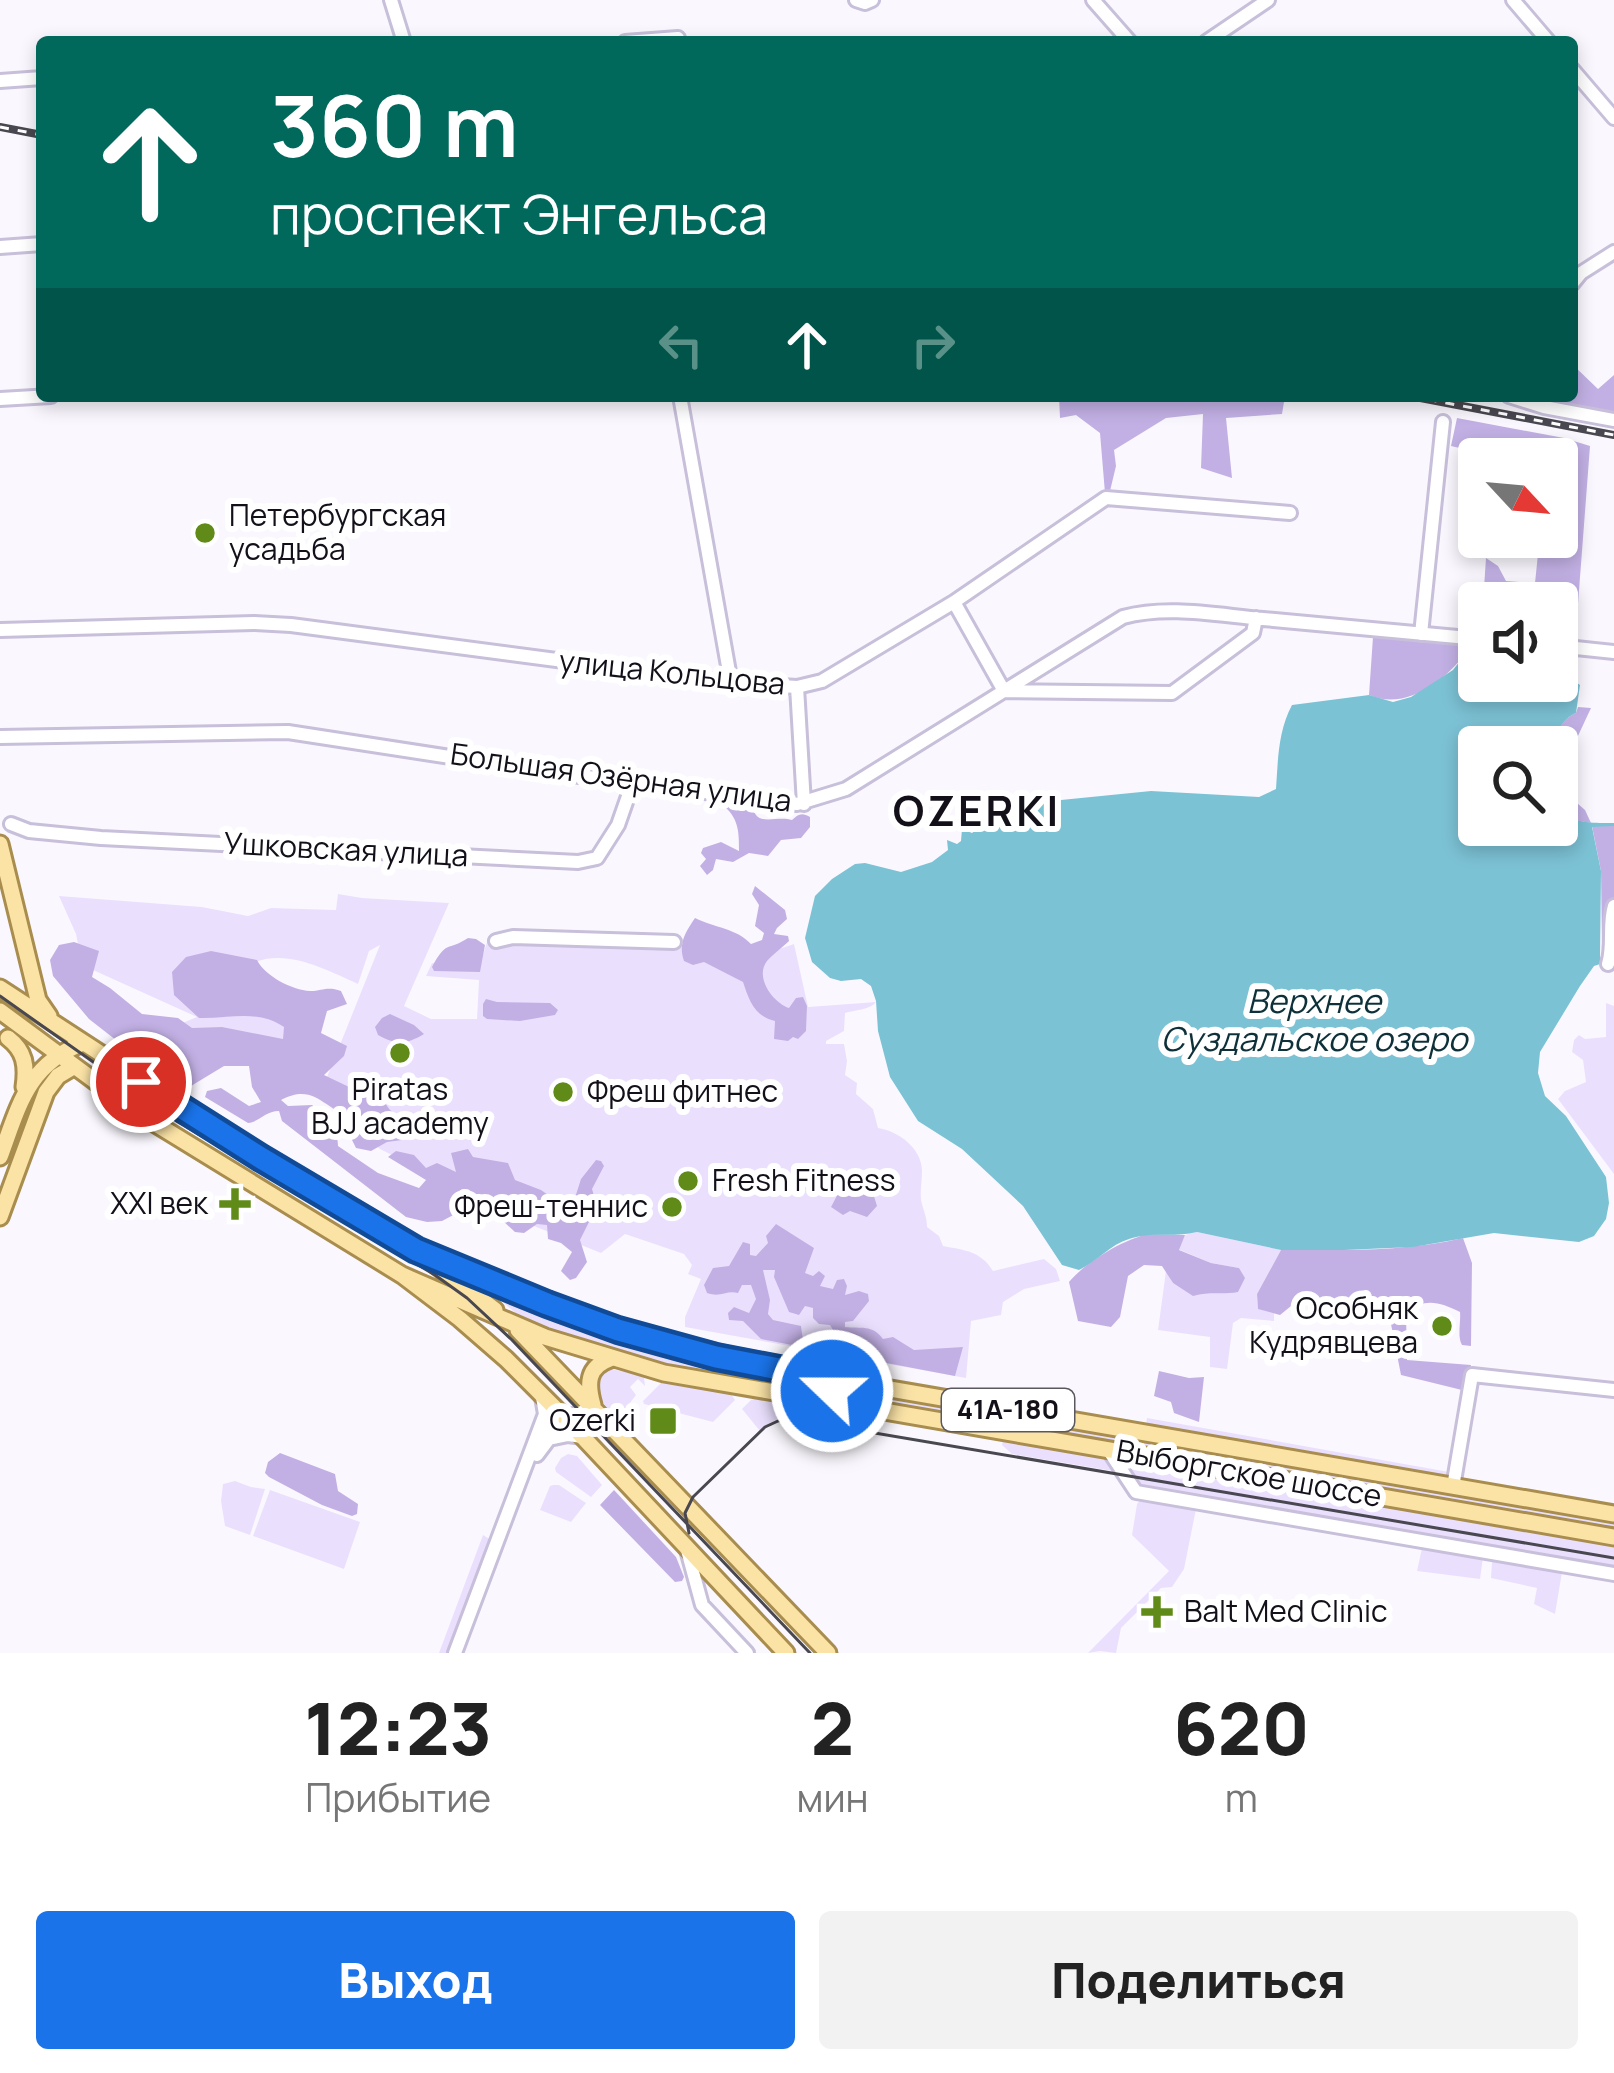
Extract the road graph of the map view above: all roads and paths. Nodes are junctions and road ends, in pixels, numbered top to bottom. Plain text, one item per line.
1 (392, 0) edge
2 (856, 0) edge
3 (872, 0) edge
4 (1093, 0) edge
5 (1268, 0) edge
6 (1513, 0) edge
7 (402, 36) edge
8 (1125, 36) edge
9 (1215, 36) edge
10 (1544, 36) edge
11 (1578, 76) edge
12 (36, 78) edge
13 (0, 81) edge
14 (1614, 118) edge
15 (36, 244) edge
16 (0, 247) edge
17 (1614, 252) edge
18 (1578, 277) edge
19 (36, 397) edge
20 (0, 399) edge
21 (681, 402) edge
22 (1528, 402) edge
23 (1614, 420) edge
24 (1443, 422) dead end
25 (1290, 513) dead end
26 (954, 602) junction
27 (1256, 618) junction
28 (0, 630) edge
29 (1421, 634) junction
30 (1458, 637) edge
31 (1578, 648) edge
32 (1614, 652) edge
33 (731, 683) junction
34 (797, 687) junction
35 (1004, 691) junction
36 (0, 737) edge
37 (633, 782) junction
38 (803, 804) junction
39 (11, 824) dead end
40 (0, 844) edge
41 (0, 861) edge
42 (1614, 906) edge
43 (496, 941) dead end
44 (674, 942) dead end
45 (1608, 964) dead end
46 (3, 990) edge
47 (4, 1017) edge
48 (55, 1023) junction
49 (4, 1037) edge
50 (83, 1043) junction
51 (57, 1056) junction
52 (73, 1067) junction
53 (23, 1096) junction
54 (0, 1157) edge
55 (0, 1217) edge
56 (416, 1250) junction
57 (402, 1275) junction
58 (511, 1324) junction
59 (610, 1359) junction
60 (826, 1378) junction
61 (1614, 1390) edge
62 (542, 1396) junction
63 (821, 1401) junction
64 (593, 1408) junction
65 (565, 1418) junction
66 (583, 1437) junction
67 (535, 1441) junction
68 (1109, 1451) junction
69 (1454, 1487) junction
70 (1614, 1514) edge
71 (1614, 1537) edge
72 (720, 1541) junction
73 (686, 1548) junction
74 (1614, 1574) edge
75 (459, 1653) edge
76 (747, 1653) edge
77 (786, 1653) edge
78 (828, 1653) edge

1 - 7 street
2 - 3 street
4 - 8 street
5 - 9 street
6 - 10 street
11 - 14 street
12 - 13 street
15 - 16 street
17 - 18 street
19 - 20 street
21 - 33 street
22 - 23 street
24 - 29 street
25 - 26 street, улица Кольцова
26 - 34 street, улица Кольцова
26 - 35 street
27 - 29 street, Большая Озёрная улица
27 - 35 street, Большая Озёрная улица
27 - 35 street
28 - 33 street, улица Кольцова
29 - 30 street, Большая Озёрная улица
31 - 32 street
33 - 34 street, улица Кольцова
34 - 38 street
35 - 38 street, Большая Озёрная улица
36 - 37 street, Большая Озёрная улица
37 - 38 street, Большая Озёрная улица
37 - 39 street, Ушковская улица
40 - 48 main road
41 - 46 main road
42 - 45 street
43 - 44 street
46 - 48 main road
47 - 48 main road
47 - 51 main road
48 - 50 main road
49 - 51 main road
49 - 53 main road
50 - 51 main road
50 - 56 main road
51 - 52 main road
51 - 53 main road
52 - 55 main road
52 - 57 main road
53 - 54 main road
56 - 58 main road
56 - 60 main road, Выборгское шоссе / 41А-180
57 - 58 main road, Выборгское шоссе / 41А-180
57 - 62 main road
58 - 59 main road, Выборгское шоссе / 41А-180
58 - 64 main road
59 - 63 main road, Выборгское шоссе / 41А-180
59 - 64 main road
60 - 63 main road
60 - 69 main road, Выборгское шоссе / 41А-180
61 - 69 street
62 - 65 main road
62 - 67 street
63 - 68 main road, Выборгское шоссе / 41А-180
64 - 65 street
64 - 72 main road
65 - 66 main road
65 - 67 street
66 - 73 main road
66 - 75 street
67 - 75 street
68 - 71 main road, Выборгское шоссе / 41А-180
68 - 74 street
69 - 70 main road, Выборгское шоссе / 41А-180
72 - 73 main road
72 - 78 main road
73 - 76 street
73 - 77 main road

